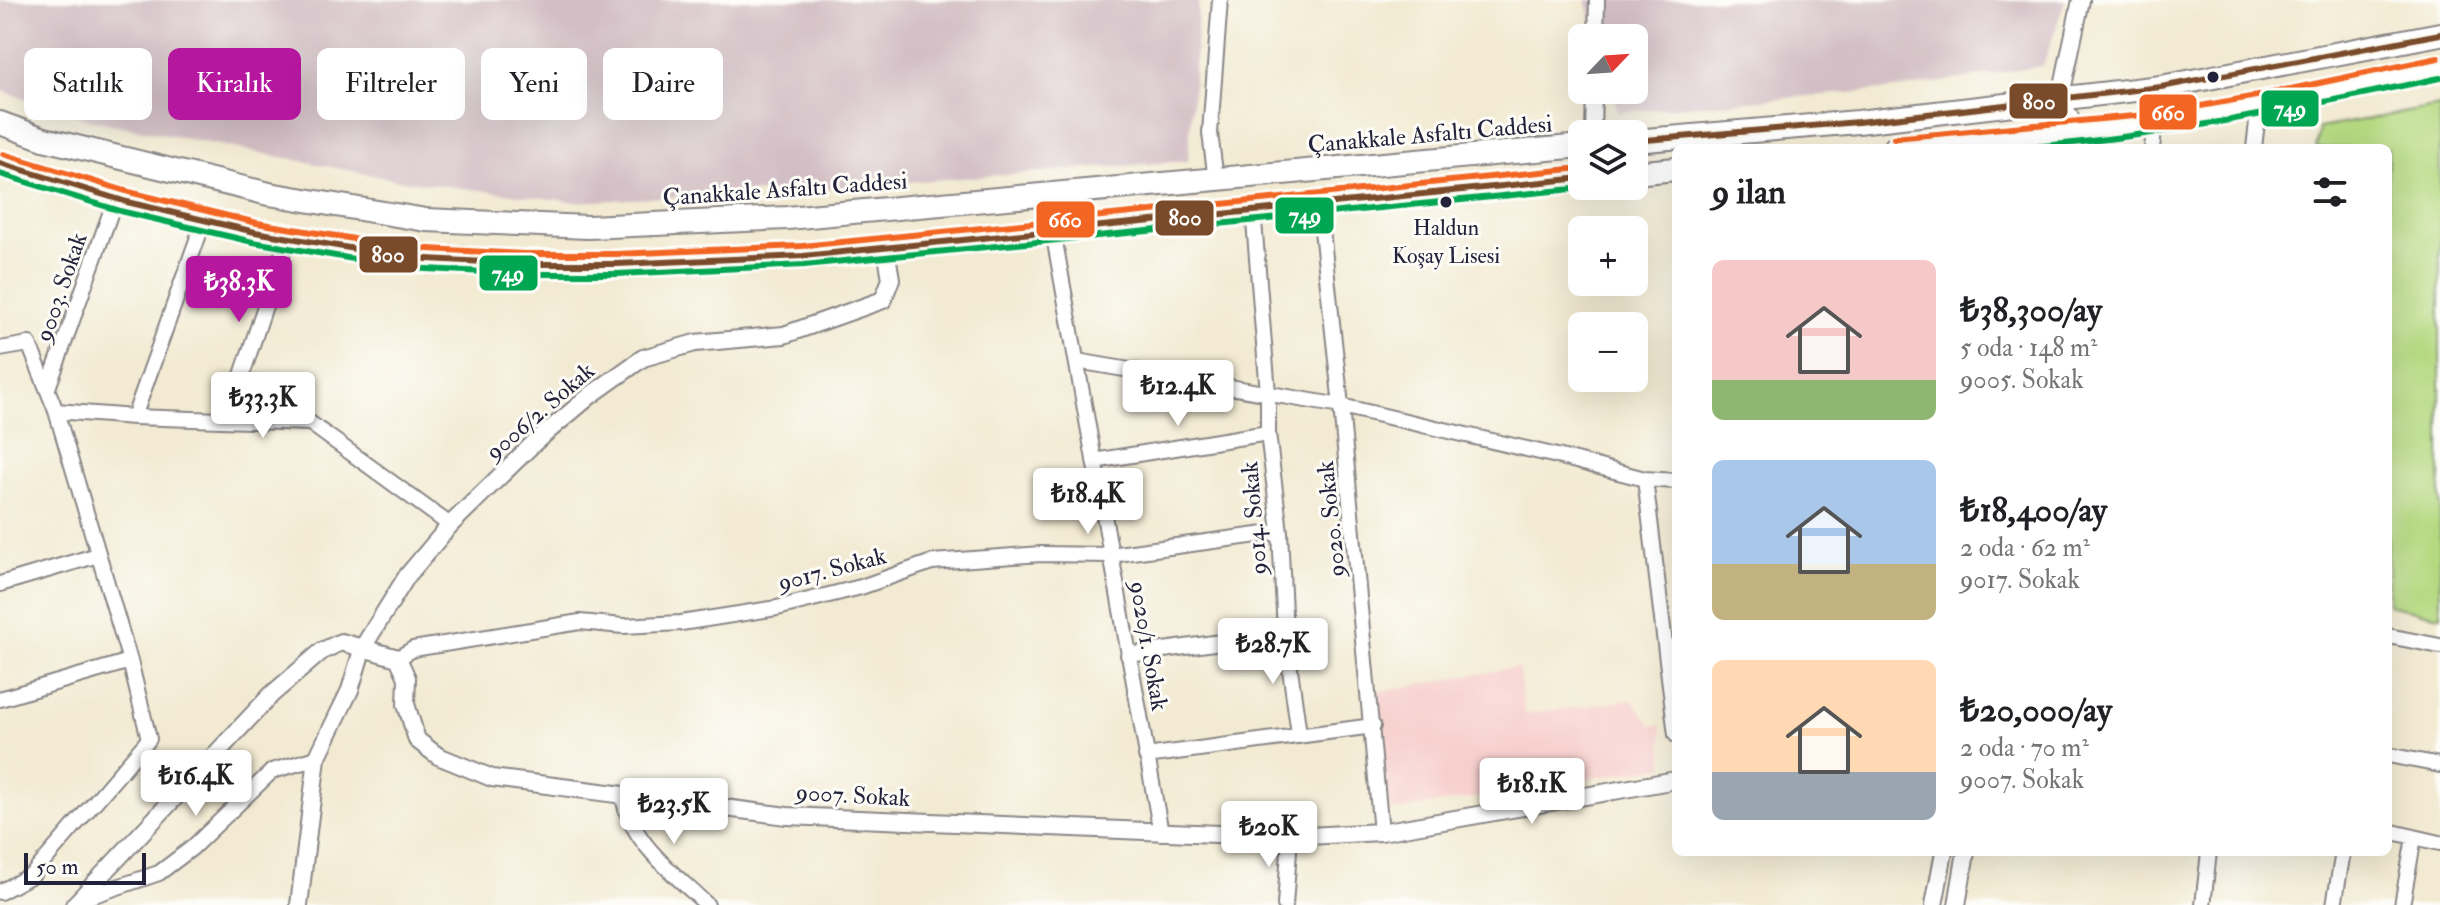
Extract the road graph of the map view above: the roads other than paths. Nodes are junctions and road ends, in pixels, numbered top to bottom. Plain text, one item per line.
1 (1220, 0) edge
2 (1597, 0) edge
3 (2081, 0) edge
4 (1596, 24) edge
5 (2440, 34) edge
6 (2440, 68) edge
7 (2061, 100) junction
8 (2259, 105) junction
9 (0, 123) edge
10 (2155, 124) junction
11 (1648, 140) edge
12 (2051, 141) edge
13 (2077, 141) edge
14 (1984, 144) edge
15 (2152, 144) edge
16 (2254, 144) edge
17 (1568, 147) edge
18 (0, 163) edge
19 (1672, 169) edge
20 (1648, 172) edge
21 (1568, 179) edge
22 (1216, 180) junction
23 (115, 200) junction
24 (1319, 202) junction
25 (1253, 209) junction
26 (203, 223) junction
27 (1053, 231) junction
28 (287, 240) junction
29 (886, 249) junction
30 (0, 349) edge
31 (1077, 361) junction
32 (48, 388) junction
33 (1268, 393) junction
34 (1341, 406) junction
35 (56, 411) junction
36 (134, 417) junction
37 (227, 420) junction
38 (1268, 433) junction
39 (1094, 461) junction
40 (1645, 479) junction
41 (1672, 481) edge
42 (450, 525) junction
43 (1280, 532) junction
44 (98, 555) junction
45 (1110, 555) junction
46 (0, 584) edge
47 (1285, 633) junction
48 (2392, 637) edge
49 (2440, 646) edge
50 (363, 647) junction
51 (1128, 655) junction
52 (398, 658) junction
53 (130, 661) junction
54 (0, 699) edge
55 (1672, 702) edge
56 (1373, 726) junction
57 (1299, 734) junction
58 (1146, 756) junction
59 (2392, 756) edge
60 (317, 758) junction
61 (2440, 765) edge
62 (1672, 781) edge
63 (623, 795) junction
64 (1381, 832) junction
65 (2392, 832) edge
66 (1161, 833) junction
67 (1290, 837) junction
68 (2414, 837) junction
69 (2440, 843) edge
70 (1943, 856) edge
71 (1965, 856) edge
72 (2209, 856) edge
73 (2342, 856) edge
74 (0, 892) edge
75 (76, 903) edge
76 (299, 905) edge
77 (707, 905) edge
78 (1285, 905) edge
79 (1934, 905) edge
80 (1957, 905) edge
81 (2203, 905) edge
82 (2334, 905) edge
83 (2402, 905) edge

1 - 22 street
2 - 4 street
3 - 7 street
5 - 7 highway
6 - 8 highway
7 - 11 highway
7 - 12 street
7 - 13 street
8 - 10 highway
8 - 16 street
9 - 22 highway, Çanakkale Asfaltı Caddesi
10 - 13 highway
10 - 15 street
12 - 13 highway
12 - 14 highway
17 - 22 highway, Çanakkale Asfaltı Caddesi
18 - 23 highway
19 - 20 highway
21 - 24 highway
23 - 26 highway
23 - 32 street, 9003. Sokak
24 - 25 highway
24 - 34 street, 9020. Sokak
25 - 27 highway
25 - 33 street, 9014. Sokak
26 - 28 highway
26 - 36 street
27 - 29 highway
27 - 31 street, 9020/1. Sokak
28 - 29 highway
28 - 37 street
29 - 42 street, 9006/2. Sokak
30 - 32 street
31 - 33 street
31 - 39 street, 9020/1. Sokak
32 - 35 street
33 - 34 street
33 - 38 street, 9014. Sokak
34 - 40 street
34 - 56 street, 9020. Sokak
35 - 36 street
35 - 44 street
36 - 37 street
37 - 42 street
38 - 39 street
38 - 43 street, 9014. Sokak
39 - 45 street, 9020/1. Sokak
40 - 41 street
40 - 55 street
42 - 50 street, 9006/2. Sokak
43 - 45 street, 9017. Sokak
43 - 47 street, 9014. Sokak
44 - 46 street
44 - 53 street
45 - 51 street, 9020/1. Sokak
45 - 52 street, 9017. Sokak
47 - 51 street
47 - 57 street, 9014. Sokak
48 - 49 street
50 - 52 street
50 - 60 street, 9006/2. Sokak
50 - 75 street
51 - 58 street, 9020/1. Sokak
52 - 63 street, 9007. Sokak
53 - 54 street
53 - 74 street
56 - 57 street
56 - 64 street, 9020. Sokak
57 - 58 street
58 - 66 street, 9020/1. Sokak
59 - 61 street
60 - 75 street
60 - 76 street, 9006/2. Sokak
62 - 64 street, 9007. Sokak
63 - 66 street, 9007. Sokak
63 - 77 street
64 - 67 street, 9007. Sokak
65 - 68 street
66 - 67 street, 9007. Sokak
67 - 78 street
68 - 69 street
68 - 83 street
70 - 79 street
71 - 80 street
72 - 81 street
73 - 82 street

